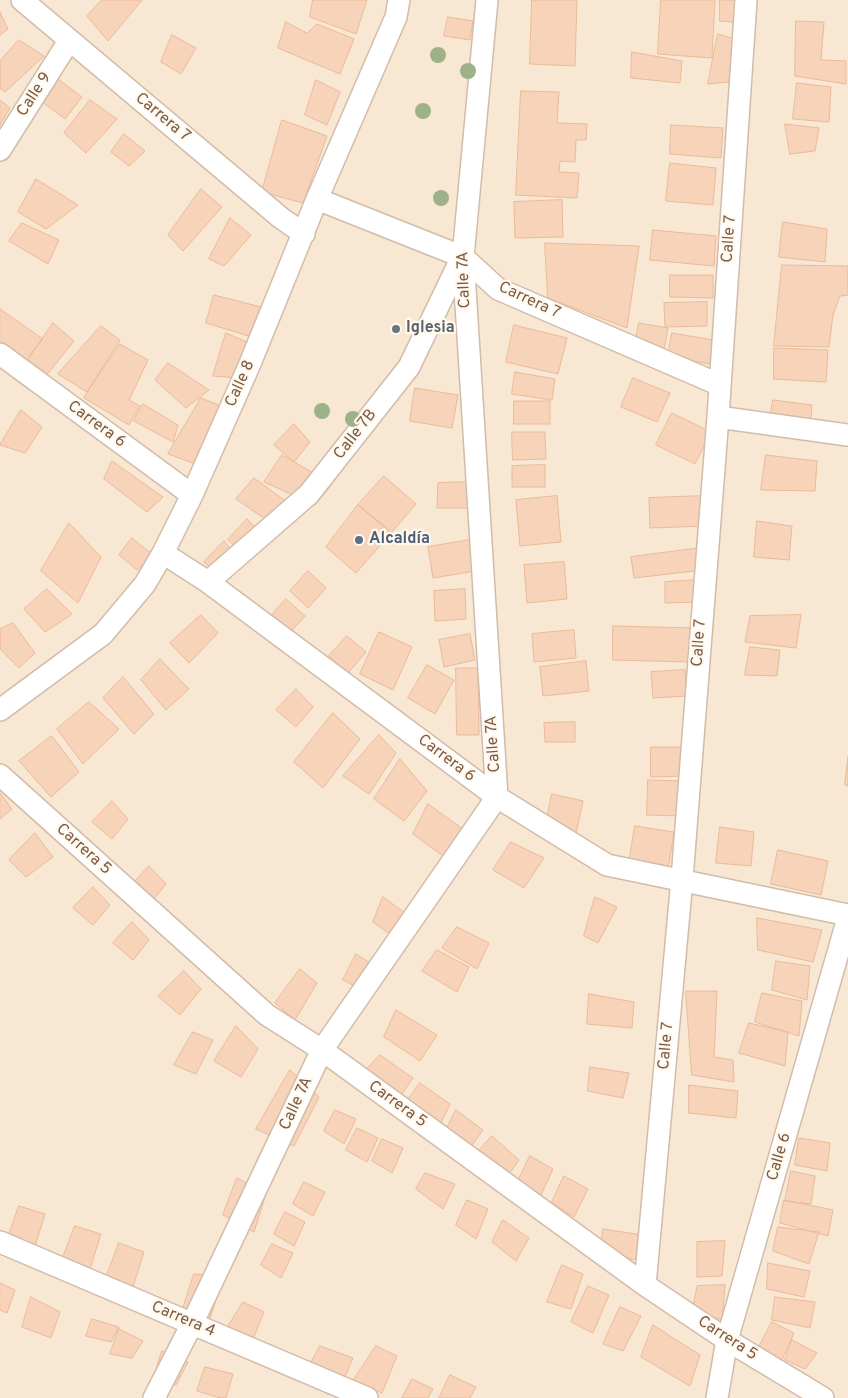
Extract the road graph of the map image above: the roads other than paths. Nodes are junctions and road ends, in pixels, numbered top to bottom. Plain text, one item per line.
1 (22, 0) edge
2 (399, 0) edge
3 (487, 0) edge
4 (746, 0) edge
5 (69, 41) junction
6 (0, 150) edge
7 (317, 199) junction
8 (304, 234) junction
9 (462, 257) junction
10 (0, 354) edge
11 (720, 385) junction
12 (718, 417) junction
13 (848, 435) edge
14 (192, 495) junction
15 (163, 553) junction
16 (208, 582) junction
17 (0, 710) edge
18 (0, 775) edge
19 (497, 797) junction
20 (682, 880) junction
21 (848, 917) edge
22 (322, 1050) junction
23 (0, 1242) edge
24 (645, 1285) junction
25 (192, 1324) junction
26 (727, 1340) junction
27 (154, 1398) edge
28 (367, 1398) edge
29 (717, 1398) edge
30 (823, 1398) edge

1 - 5 street, Carrera 7
2 - 7 street, Calle 8
3 - 9 street, Calle 7A
4 - 11 street, Calle 7
5 - 6 street, Calle 9
5 - 8 street, Carrera 7
7 - 8 street, Calle 8
7 - 9 street, Carrera 7
8 - 14 street, Calle 8
9 - 11 street, Carrera 7
9 - 16 street, Calle 7B
9 - 19 street, Calle 7A
10 - 14 street, Carrera 6
11 - 12 street, Calle 7
12 - 13 street
12 - 20 street, Calle 7
14 - 15 street, Calle 8
15 - 16 street, Carrera 6
15 - 17 street, Calle 8
16 - 19 street, Carrera 6
18 - 22 street, Carrera 5
19 - 20 street, Carrera 6
19 - 22 street, Calle 7A
20 - 21 street, Carrera 6
20 - 24 street, Calle 7
21 - 26 street, Calle 6
22 - 24 street, Carrera 5
22 - 25 street, Calle 7A
23 - 25 street, Carrera 4
24 - 26 street, Carrera 5
25 - 27 street, Calle 7A
25 - 28 street, Carrera 4
26 - 29 street, Calle 6
26 - 30 street, Carrera 5

